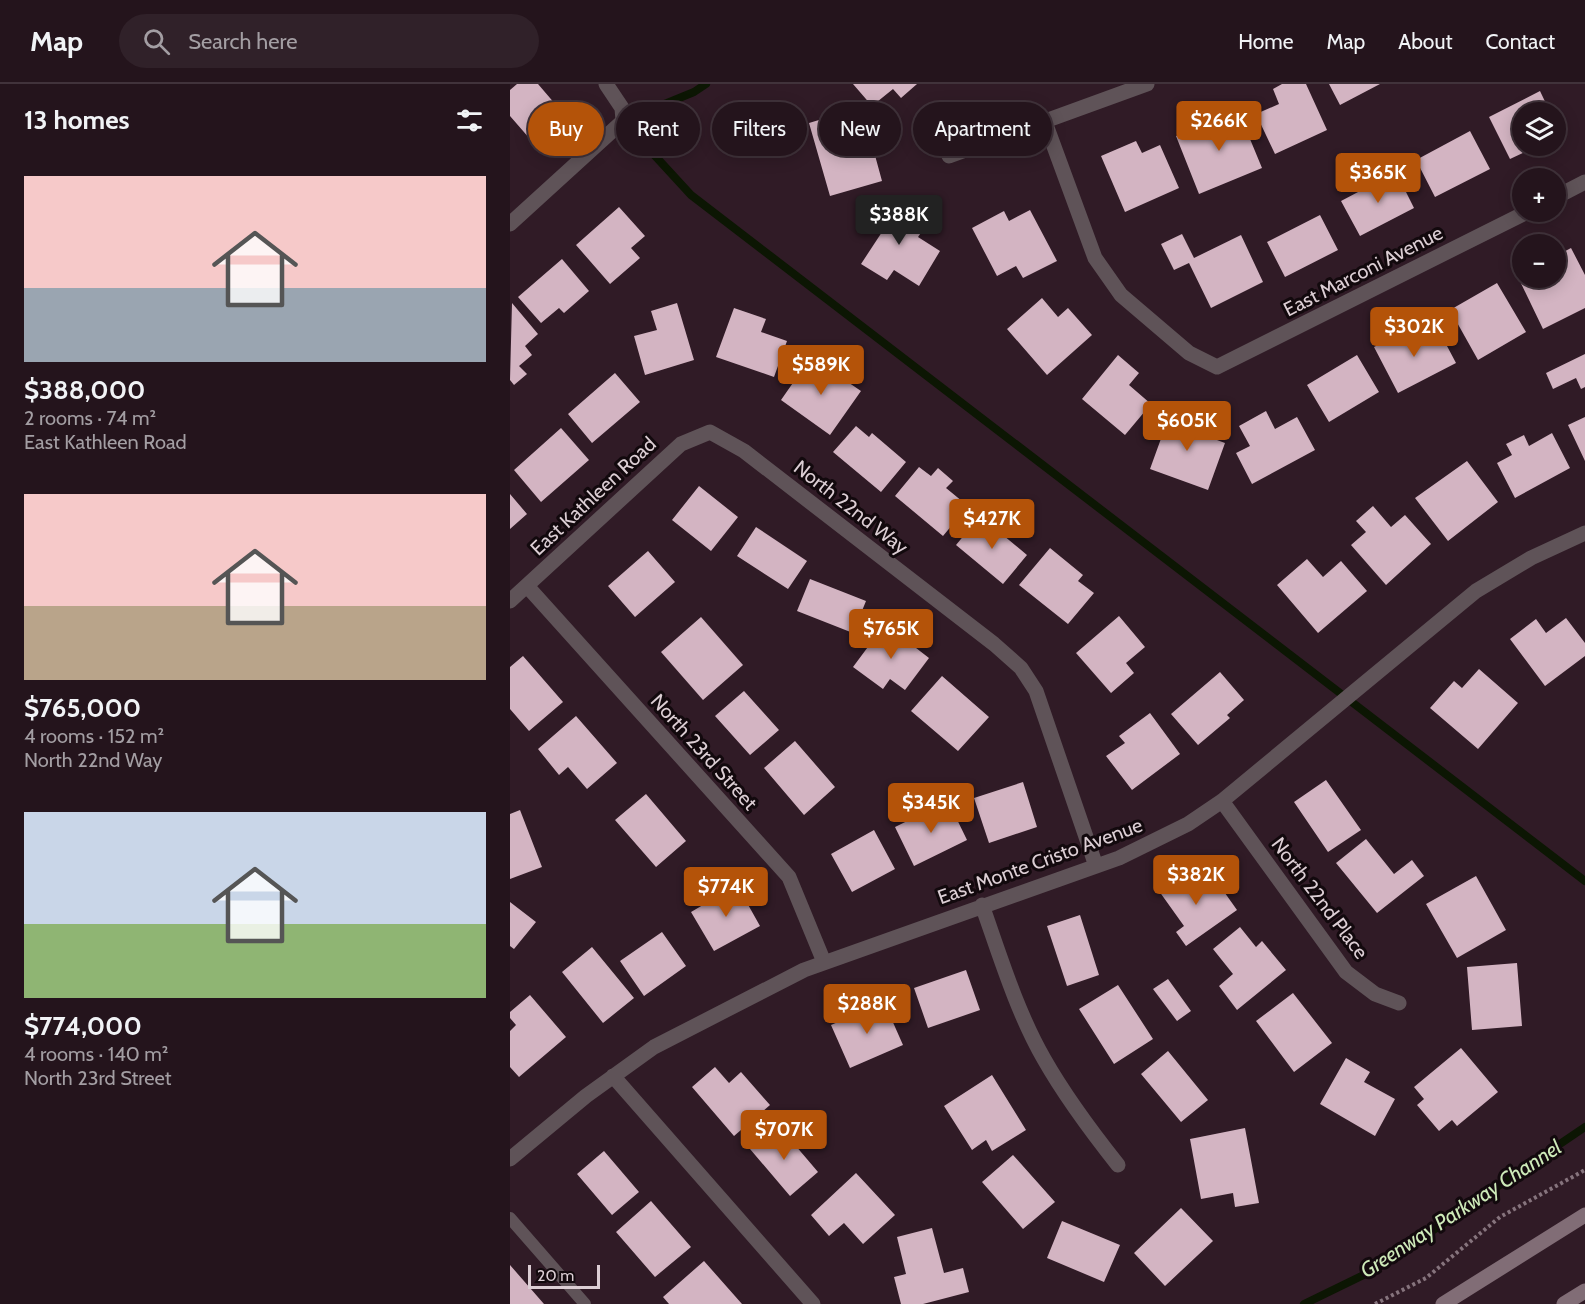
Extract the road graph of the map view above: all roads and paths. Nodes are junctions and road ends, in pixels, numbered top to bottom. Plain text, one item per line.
1 (606, 84) edge
2 (1147, 84) edge
3 (1052, 119) edge
4 (1052, 141) edge
5 (1585, 182) edge
6 (1566, 192) edge
7 (1512, 219) edge
8 (510, 224) edge
9 (710, 432) joint
10 (1585, 533) edge
11 (527, 586) junction
12 (510, 601) edge
13 (1222, 801) junction
14 (1096, 866) junction
15 (982, 905) junction
16 (824, 962) junction
17 (1399, 1003) dead end
18 (612, 1076) junction
19 (510, 1159) edge
20 (1118, 1165) dead end
21 (1585, 1170) edge
22 (1585, 1215) edge
23 (510, 1218) edge
24 (1585, 1291) edge
25 (585, 1304) edge
26 (813, 1304) edge
27 (1375, 1304) edge
28 (1443, 1304) edge
29 (1564, 1304) edge

1 - 8 street
2 - 3 street
4 - 7 street, East Marconi Avenue
5 - 6 street
9 - 11 street, East Kathleen Road
9 - 14 street, North 22nd Way
10 - 13 street, East Monte Cristo Avenue
11 - 12 street, East Kathleen Road
11 - 16 street, North 23rd Street
13 - 14 street, East Monte Cristo Avenue
13 - 17 street, North 22nd Place
14 - 15 street, East Monte Cristo Avenue
15 - 16 street, East Monte Cristo Avenue
15 - 20 street
16 - 18 street, East Monte Cristo Avenue
18 - 19 street, East Monte Cristo Avenue
18 - 26 street
21 - 27 path
22 - 28 main road
23 - 25 lane
24 - 29 main road

